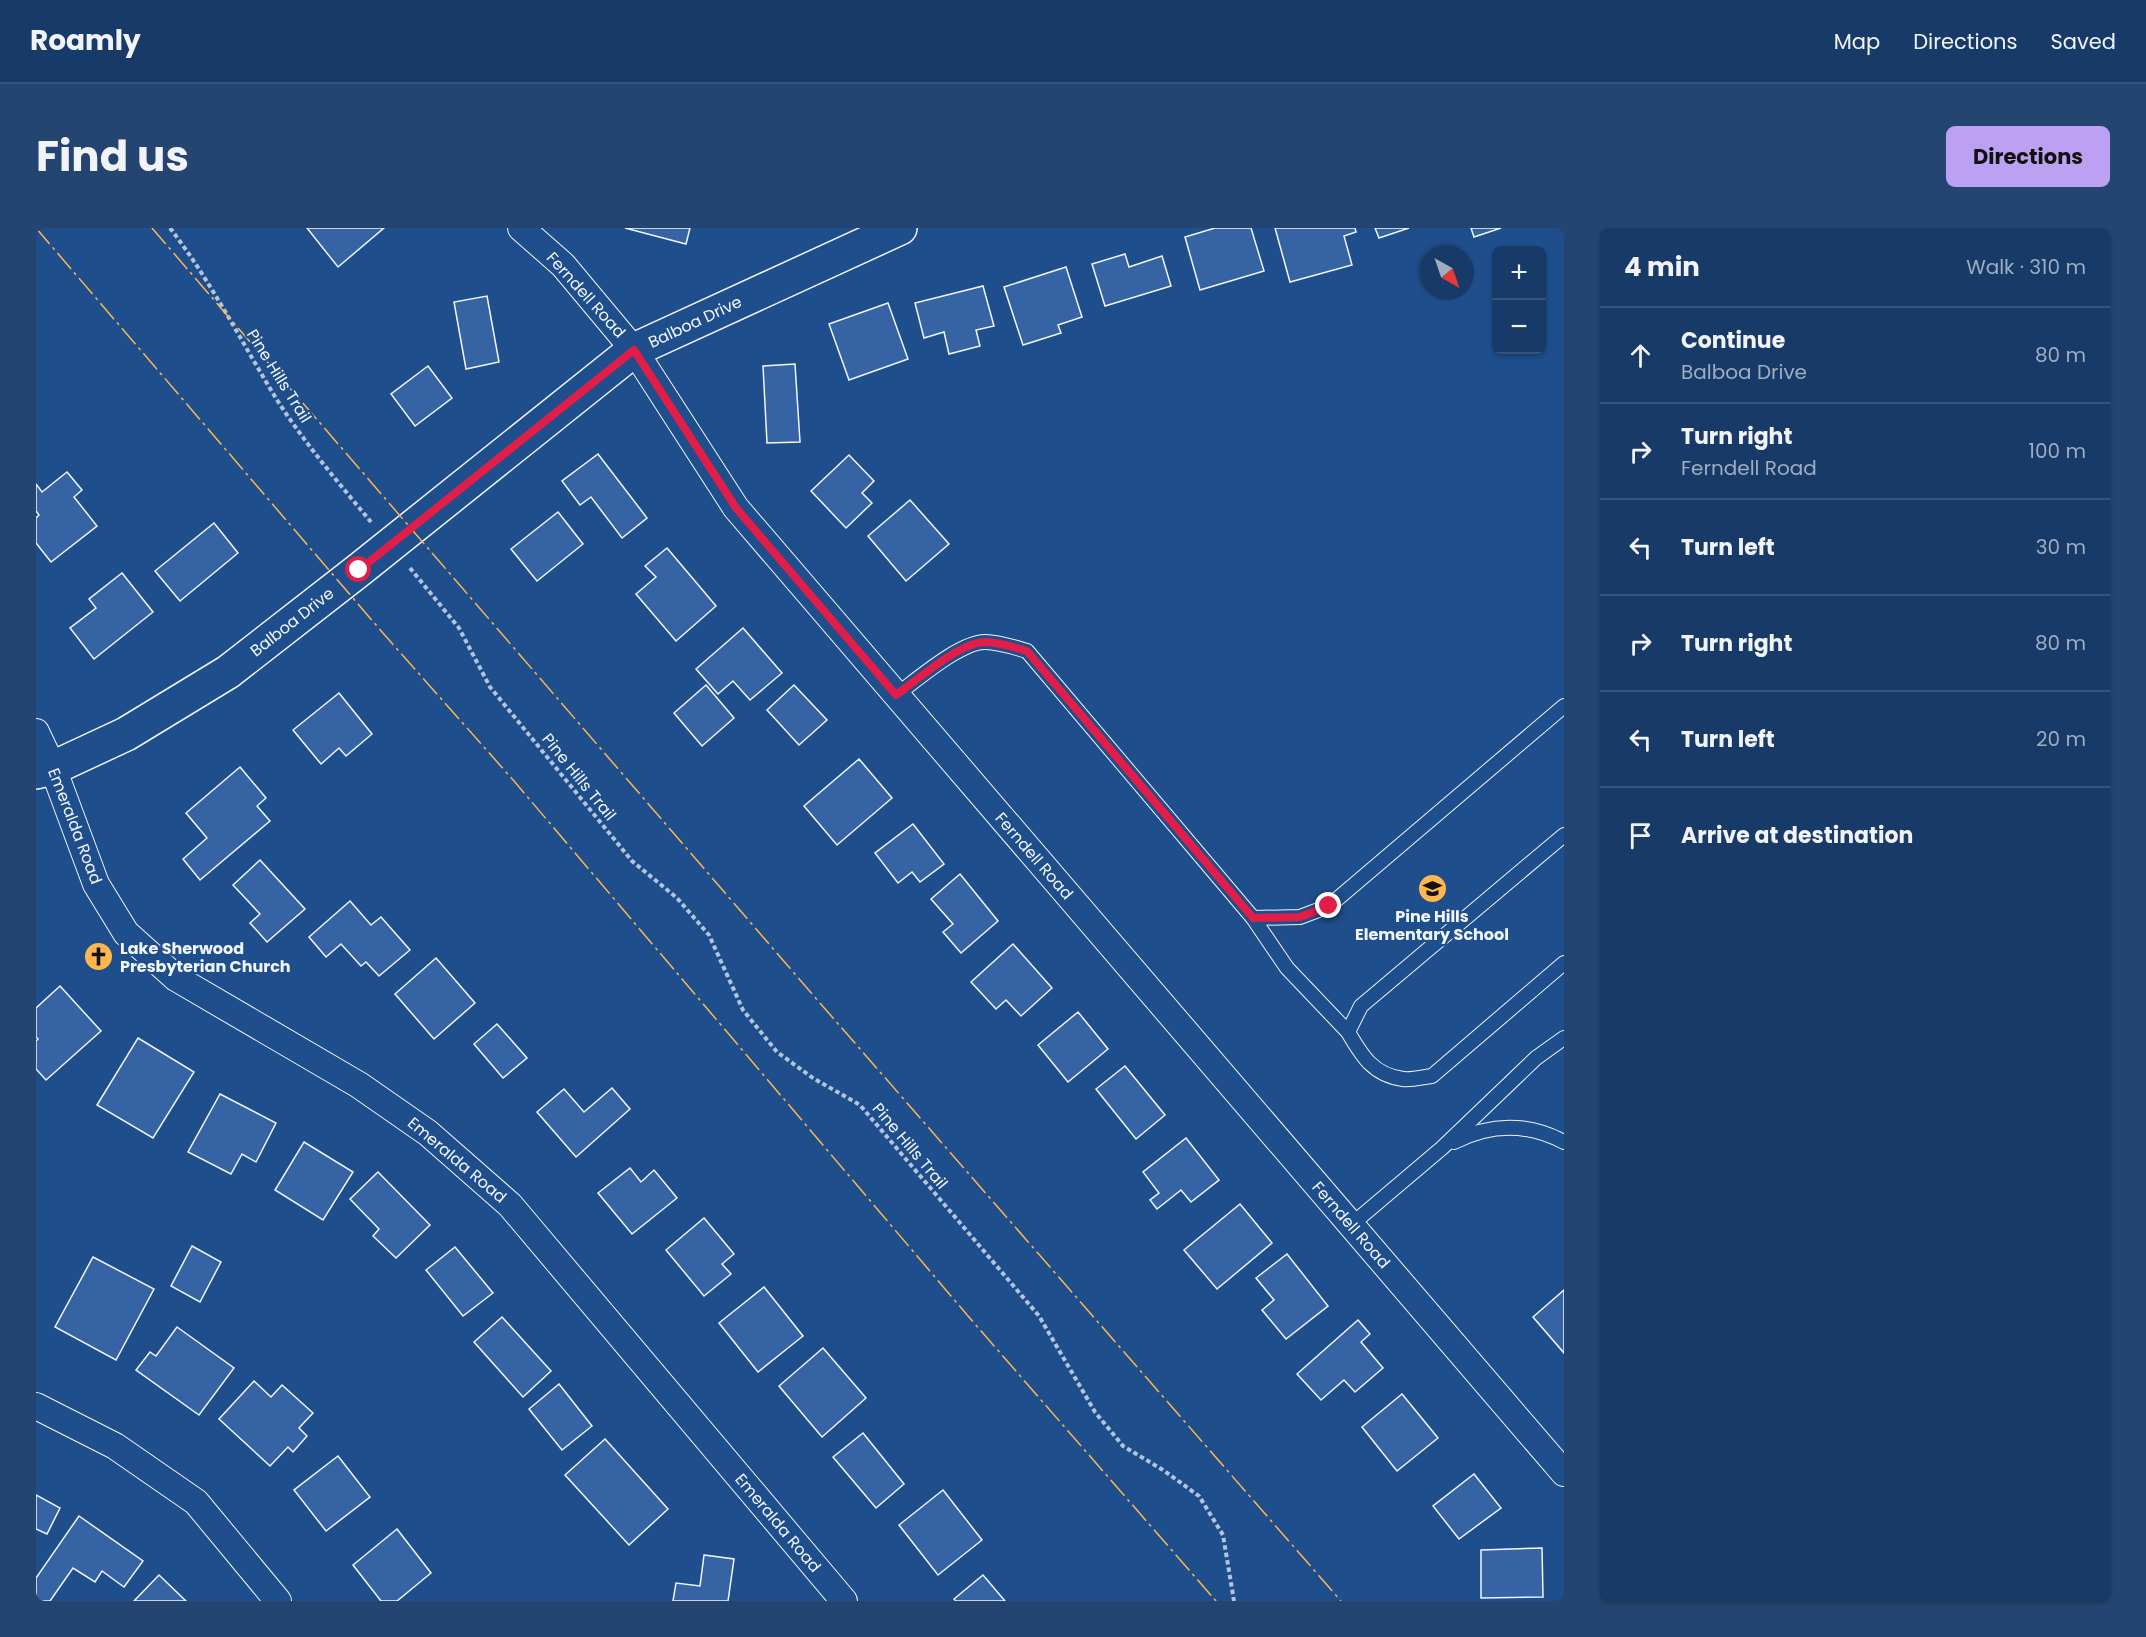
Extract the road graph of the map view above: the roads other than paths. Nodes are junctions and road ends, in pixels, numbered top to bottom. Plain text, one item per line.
1 (521, 228) edge
2 (900, 228) edge
3 (634, 350) junction
4 (896, 695) junction
5 (1564, 706) edge
6 (36, 732) edge
7 (44, 770) edge
8 (1564, 835) edge
9 (1253, 918) junction
10 (1564, 963) edge
11 (1348, 1032) junction
12 (1564, 1038) edge
13 (1564, 1142) edge
14 (1442, 1148) junction
15 (1350, 1225) junction
16 (36, 1406) edge
17 (1564, 1473) edge
18 (278, 1601) edge
19 (844, 1601) edge

1 - 3 street, Ferndell Road
2 - 3 street, Balboa Drive
3 - 4 street, Ferndell Road
3 - 7 street, Balboa Drive
4 - 9 lane
4 - 15 street, Ferndell Road
5 - 9 lane
6 - 7 street, Emeralda Road
7 - 19 street, Emeralda Road
8 - 11 lane
9 - 11 lane
10 - 11 lane
12 - 14 lane
13 - 14 lane
14 - 15 lane
15 - 17 street, Ferndell Road
16 - 18 street

